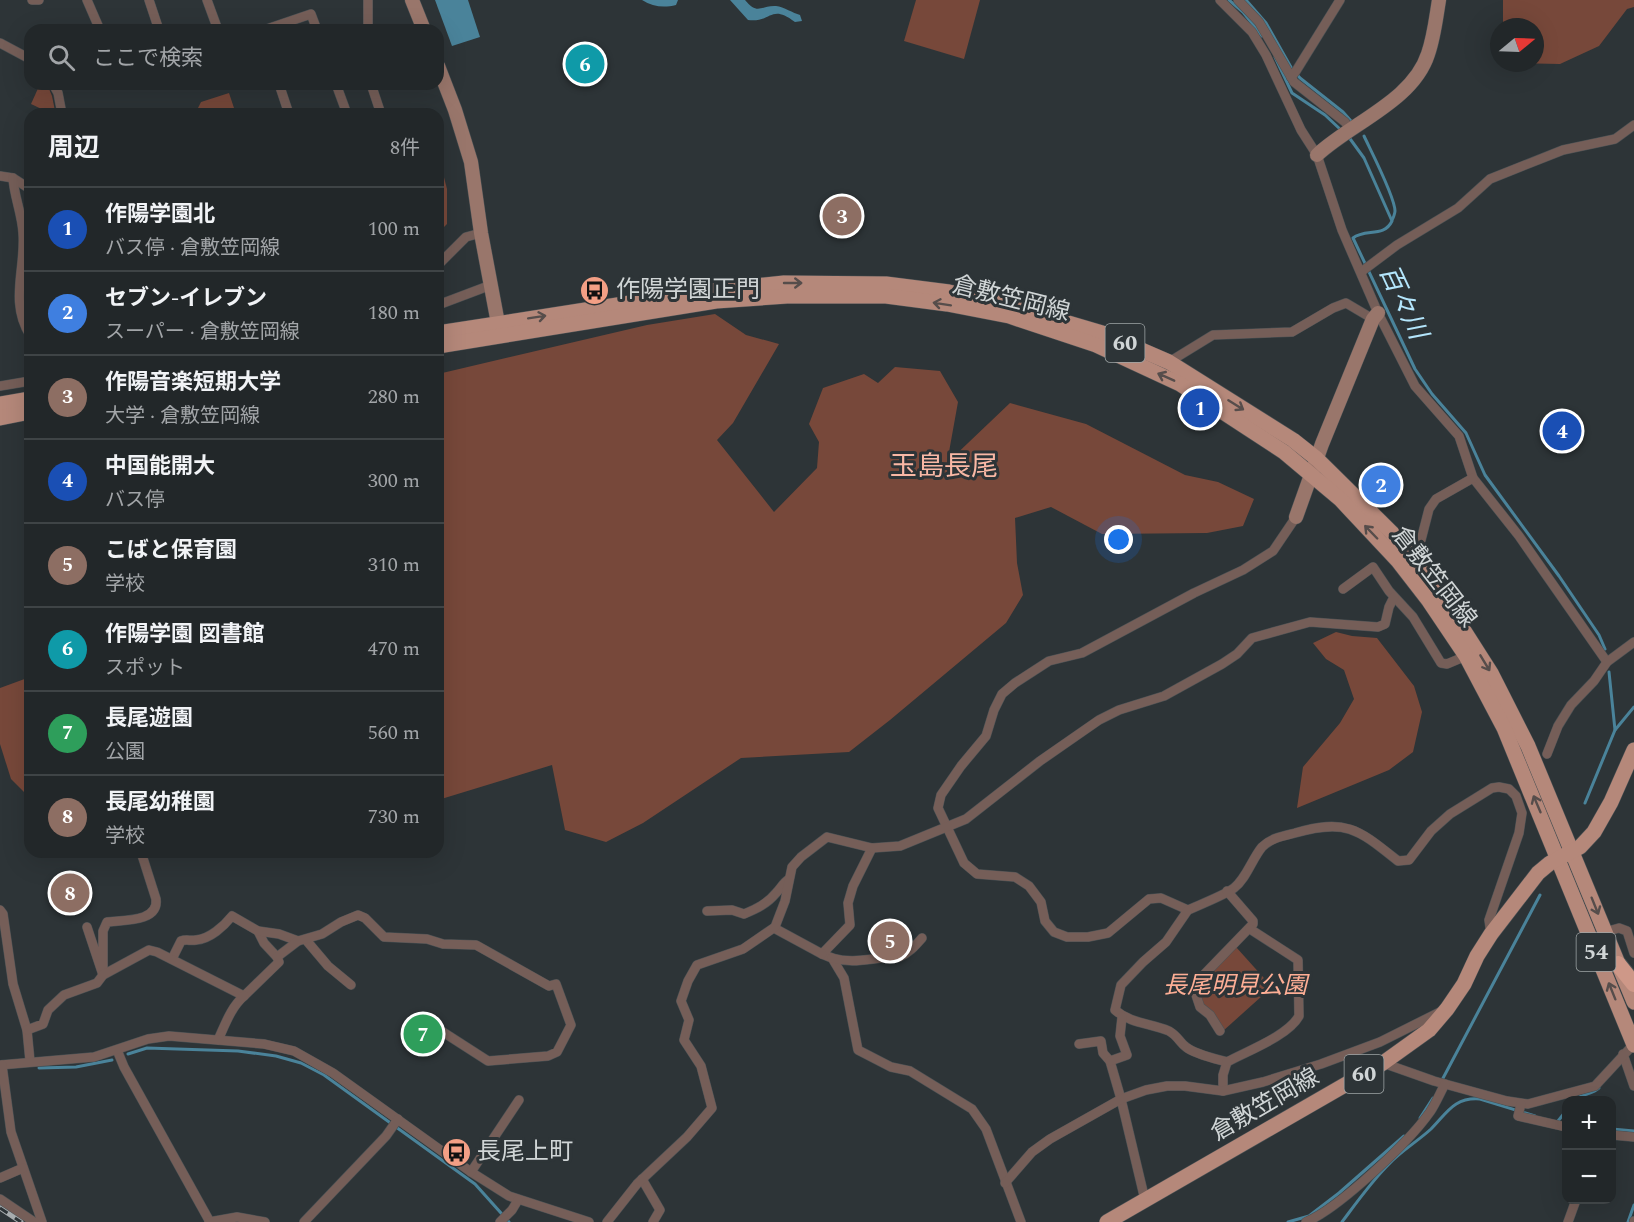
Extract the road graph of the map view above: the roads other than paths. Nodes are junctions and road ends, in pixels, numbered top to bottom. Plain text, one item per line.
1 (32, 0) edge
2 (39, 0) edge
3 (87, 0) edge
4 (148, 0) edge
5 (207, 0) edge
6 (368, 0) edge
7 (412, 0) edge
8 (1220, 0) edge
9 (1340, 0) edge
10 (1439, 0) edge
11 (1242, 1) edge
12 (97, 24) edge
13 (157, 24) edge
14 (216, 24) edge
15 (282, 24) edge
16 (314, 24) edge
17 (368, 24) edge
18 (422, 24) edge
19 (0, 43) edge
20 (24, 56) edge
21 (1290, 80) junction
22 (444, 82) edge
23 (56, 90) edge
24 (281, 90) edge
25 (338, 90) edge
26 (373, 90) edge
27 (61, 108) edge
28 (287, 108) edge
29 (345, 108) edge
30 (379, 108) edge
31 (1634, 125) edge
32 (1346, 132) junction
33 (1317, 155) junction
34 (0, 176) edge
35 (13, 178) junction
36 (24, 185) edge
37 (481, 233) junction
38 (444, 261) edge
39 (1363, 271) junction
40 (491, 285) junction
41 (444, 303) edge
42 (1375, 316) junction
43 (24, 318) edge
44 (499, 330) junction
45 (444, 333) edge
46 (444, 344) edge
47 (1169, 362) junction
48 (24, 382) edge
49 (0, 386) edge
50 (24, 400) edge
51 (0, 404) edge
52 (24, 413) edge
53 (0, 418) edge
54 (1317, 459) junction
55 (1311, 474) junction
56 (1473, 478) junction
57 (1296, 517) joint
58 (1408, 552) junction
59 (1343, 589) dead end
60 (1394, 597) junction
61 (1634, 642) edge
62 (1466, 656) junction
63 (1607, 662) junction
64 (1634, 750) edge
65 (1546, 754) dead end
66 (946, 827) junction
67 (872, 848) junction
68 (1566, 855) junction
69 (143, 858) edge
70 (789, 879) junction
71 (1227, 891) junction
72 (0, 910) edge
73 (1188, 910) junction
74 (707, 911) dead end
75 (87, 927) dead end
76 (774, 928) junction
77 (1250, 929) junction
78 (258, 931) junction
79 (1605, 932) junction
80 (1491, 934) junction
81 (922, 938) dead end
82 (302, 940) junction
83 (1634, 953) edge
84 (822, 954) junction
85 (4, 957) edge
86 (277, 957) junction
87 (832, 958) junction
88 (172, 959) junction
89 (1618, 964) junction
90 (103, 975) junction
91 (1634, 984) edge
92 (351, 985) dead end
93 (244, 996) junction
94 (1634, 1002) edge
95 (1447, 1009) junction
96 (1122, 1017) junction
97 (432, 1024) dead end
98 (27, 1030) junction
99 (1220, 1031) dead end
100 (219, 1040) junction
101 (1079, 1044) dead end
102 (1632, 1046) edge
103 (117, 1050) junction
104 (1110, 1061) junction
105 (30, 1062) junction
106 (1227, 1062) junction
107 (1383, 1063) junction
108 (1, 1065) edge
109 (1445, 1084) junction
110 (1634, 1086) edge
111 (1223, 1091) junction
112 (1121, 1099) junction
113 (519, 1100) dead end
114 (3, 1106) edge
115 (1520, 1108) junction
116 (398, 1120) junction
117 (1562, 1126) edge
118 (1616, 1135) edge
119 (1634, 1137) edge
120 (23, 1167) junction
121 (471, 1172) junction
122 (0, 1178) edge
123 (642, 1179) junction
124 (1005, 1183) junction
125 (0, 1199) edge
126 (518, 1200) junction
127 (1145, 1200) junction
128 (1575, 1204) edge
129 (504, 1219) edge
130 (34, 1222) edge
131 (42, 1222) edge
132 (210, 1222) edge
133 (265, 1222) edge
134 (304, 1222) edge
135 (590, 1222) edge
136 (607, 1222) edge
137 (653, 1222) edge
138 (1021, 1222) edge
139 (1107, 1222) edge
140 (1306, 1222) edge
141 (1568, 1222) edge

1 - 2 street
3 - 12 street
4 - 13 street
5 - 14 street
6 - 17 street
7 - 18 street
8 - 21 street
9 - 21 street
10 - 32 street
11 - 21 street
15 - 16 street
19 - 20 street
21 - 32 street
21 - 33 street
22 - 37 street
23 - 27 street
24 - 28 street
25 - 29 street
26 - 30 street
31 - 39 street
32 - 33 street
33 - 39 street
34 - 35 street
35 - 36 street
35 - 43 street
37 - 38 street
37 - 40 street
39 - 42 street
40 - 41 street
40 - 44 street
42 - 47 street
42 - 54 street
42 - 56 street
44 - 45 main road, 倉敷笠岡線 / 60
44 - 46 main road, 倉敷笠岡線 / 60
44 -> 47 main road, 倉敷笠岡線 / 60
55 -> 44 main road, 倉敷笠岡線 / 60
47 -> 54 main road, 倉敷笠岡線 / 60
48 - 49 street
50 - 51 main road
52 - 53 main road
54 - 55 street
54 - 58 main road, 倉敷笠岡線 / 60
55 - 57 street
62 -> 55 main road, 倉敷笠岡線 / 60
56 - 58 street
56 - 63 street
57 - 66 street
58 -> 68 main road, 倉敷笠岡線 / 60
59 - 60 street
60 - 62 street
60 - 66 street
61 - 63 street
68 -> 62 main road, 倉敷笠岡線 / 60
63 - 65 street
64 - 68 main road
66 - 67 street
66 - 73 street
67 - 70 street
67 - 84 street
68 -> 79 main road, 54
68 - 80 main road, 倉敷笠岡線 / 60
102 -> 68 main road, 54
69 - 90 street
70 - 74 street
70 - 76 street
71 - 73 street
71 - 77 street
71 - 80 street
72 - 85 street
73 - 96 street
75 - 90 street
76 - 84 street
76 - 123 street
77 - 99 street
77 - 106 street
78 - 82 street
78 - 86 street
78 - 88 street
79 - 83 street
79 - 89 main road, 54
80 - 95 main road, 倉敷笠岡線 / 60
81 - 87 street
82 - 86 street
82 - 92 street
82 - 97 street
84 - 87 street
85 - 98 street
86 - 93 street
87 - 124 street
88 - 90 street
88 - 93 street
89 - 91 highway
89 - 94 main road, 54
90 - 98 street
93 - 100 street
95 - 107 main road, 倉敷笠岡線 / 60
95 - 111 street
96 - 104 street
96 - 106 street
98 - 105 street
100 - 103 street
100 - 116 street
101 - 104 street
102 - 110 street
102 - 115 street
103 - 105 street
103 - 132 street
104 - 112 street
105 - 108 street
106 - 111 street
107 - 109 street
107 - 127 main road, 倉敷笠岡線 / 60
108 - 114 street
109 - 115 street
109 - 140 street
111 - 112 street
112 - 124 street
112 - 127 street
113 - 121 street
114 - 120 street
115 - 117 street
116 - 121 street
116 - 134 street
118 - 119 street
120 - 122 street
120 - 131 street
121 - 126 street
123 - 136 street
123 - 137 street
124 - 138 street
125 - 130 street
126 - 129 street
126 - 135 street
127 - 139 main road, 倉敷笠岡線 / 60
128 - 141 street
132 - 133 street

